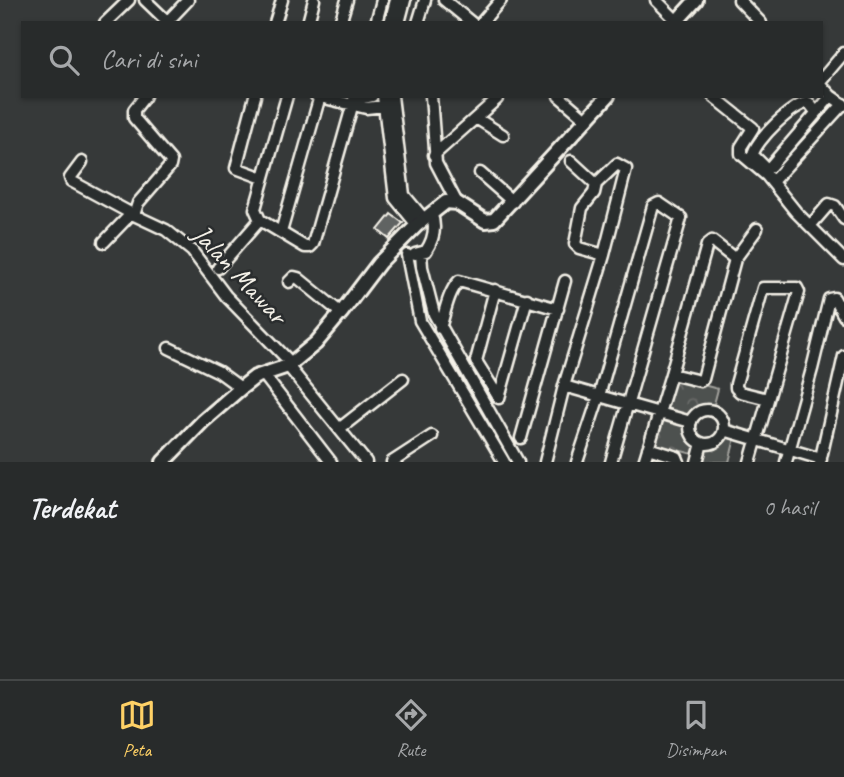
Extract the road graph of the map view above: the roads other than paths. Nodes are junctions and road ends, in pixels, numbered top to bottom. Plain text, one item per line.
1 (130, 0) edge
2 (145, 0) edge
3 (188, 0) edge
4 (282, 0) edge
5 (314, 0) edge
6 (347, 0) edge
7 (382, 0) edge
8 (396, 0) edge
9 (405, 0) edge
10 (425, 0) edge
11 (444, 0) edge
12 (501, 0) edge
13 (656, 0) edge
14 (696, 0) edge
15 (739, 0) edge
16 (107, 21) edge
17 (168, 21) edge
18 (170, 21) edge
19 (276, 21) edge
20 (308, 21) edge
21 (341, 21) edge
22 (377, 21) edge
23 (391, 21) edge
24 (400, 21) edge
25 (419, 21) edge
26 (470, 21) edge
27 (483, 21) edge
28 (675, 21) edge
29 (677, 21) edge
30 (759, 21) edge
31 (844, 53) edge
32 (823, 80) edge
33 (823, 86) edge
34 (831, 96) junction
35 (143, 98) edge
36 (254, 98) edge
37 (286, 98) edge
38 (318, 98) edge
39 (327, 98) edge
40 (392, 98) edge
41 (431, 98) edge
42 (561, 98) edge
43 (606, 98) edge
44 (716, 98) edge
45 (497, 99) dead end
46 (353, 101) edge
47 (383, 101) edge
48 (844, 104) edge
49 (816, 112) junction
50 (476, 118) junction
51 (587, 120) junction
52 (503, 135) dead end
53 (434, 155) junction
54 (571, 160) dead end
55 (82, 162) dead end
56 (480, 173) dead end
57 (264, 178) junction
58 (772, 182) junction
59 (596, 184) junction
60 (513, 202) junction
61 (457, 203) junction
62 (132, 215) junction
63 (424, 219) junction
64 (844, 219) edge
65 (260, 220) junction
66 (810, 226) junction
67 (757, 229) dead end
68 (281, 232) junction
69 (104, 242) dead end
70 (393, 249) junction
71 (421, 254) junction
72 (407, 255) junction
73 (604, 255) junction
74 (735, 259) junction
75 (844, 260) edge
76 (422, 267) junction
77 (218, 268) dead end
78 (409, 269) junction
79 (565, 281) dead end
80 (289, 282) dead end
81 (495, 290) junction
82 (527, 299) junction
83 (558, 309) junction
84 (341, 313) junction
85 (844, 316) edge
86 (440, 328) junction
87 (169, 348) dead end
88 (844, 356) edge
89 (289, 364) junction
90 (262, 374) junction
91 (671, 374) junction
92 (403, 379) dead end
93 (564, 386) junction
94 (241, 388) junction
95 (599, 396) junction
96 (768, 399) junction
97 (628, 405) junction
98 (659, 414) junction
99 (691, 422) junction
100 (339, 429) junction
101 (723, 433) junction
102 (432, 436) dead end
103 (521, 438) dead end
104 (756, 441) junction
105 (702, 443) junction
106 (649, 448) junction
107 (789, 450) junction
108 (820, 461) edge
109 (163, 462) edge
110 (331, 462) edge
111 (366, 462) edge
112 (392, 462) edge
113 (504, 462) edge
114 (518, 462) edge
115 (545, 462) edge
116 (578, 462) edge
117 (611, 462) edge
118 (644, 462) edge
119 (679, 462) edge
120 (697, 462) edge
121 (750, 462) edge
122 (786, 462) edge

1 - 16 street
2 - 17 street
3 - 18 street
4 - 19 street
5 - 20 street
6 - 21 street
7 - 22 street
8 - 23 street
9 - 24 street
10 - 25 street
11 - 26 street
12 - 27 street
13 - 28 street
14 - 29 main road
15 - 30 street
31 - 32 street
33 - 34 street
34 - 48 street
34 - 49 street
35 - 62 street
36 - 57 street
37 - 57 street
38 - 68 street
39 - 46 street
40 - 63 street
41 - 53 street
42 - 51 street
43 - 51 main road
44 - 58 street
45 - 50 street
46 - 47 street
46 - 68 street
47 - 63 street
48 - 58 street
49 - 49 street
50 - 52 street
50 - 53 street
51 - 60 main road
53 - 61 street
54 - 59 street
55 - 62 street, Jalan Mawar
56 - 60 street
57 - 65 street
58 - 66 street
59 - 73 street
59 - 73 street
60 - 61 main road
61 - 63 main road
62 - 69 street
62 - 89 street, Jalan Mawar
63 - 70 main road
63 - 71 street
64 - 66 street
65 - 68 street
65 - 77 street
66 - 75 street
67 - 74 street
70 - 72 street
70 - 84 main road
71 - 72 street
71 - 76 street
72 - 78 street
73 - 93 street
74 - 91 street
74 - 91 street
76 - 78 street
76 - 86 street
78 - 113 street
79 - 83 street
80 - 84 street
81 - 82 street
81 - 82 street
81 - 86 street
82 - 83 street
83 - 103 street
84 - 89 main road
85 - 107 street
86 - 114 street
87 - 94 street
88 - 108 street
89 - 90 main road
89 - 100 street, Jalan Mawar
90 - 94 main road
90 - 110 street
91 - 98 street
92 - 100 street
93 - 95 street
93 - 115 street
94 - 109 main road
95 - 97 street
95 - 97 street
95 - 116 street
96 - 96 street
96 - 104 street
97 - 98 street
97 - 117 street
98 - 99 street
98 - 106 street
99 - 101 street
99 - 105 street
100 - 111 street, Jalan Mawar
101 - 104 street
101 - 105 street
102 - 112 street
104 - 107 street
104 - 121 street
105 - 120 street
106 - 118 street
106 - 119 street
107 - 108 street
107 - 122 street

